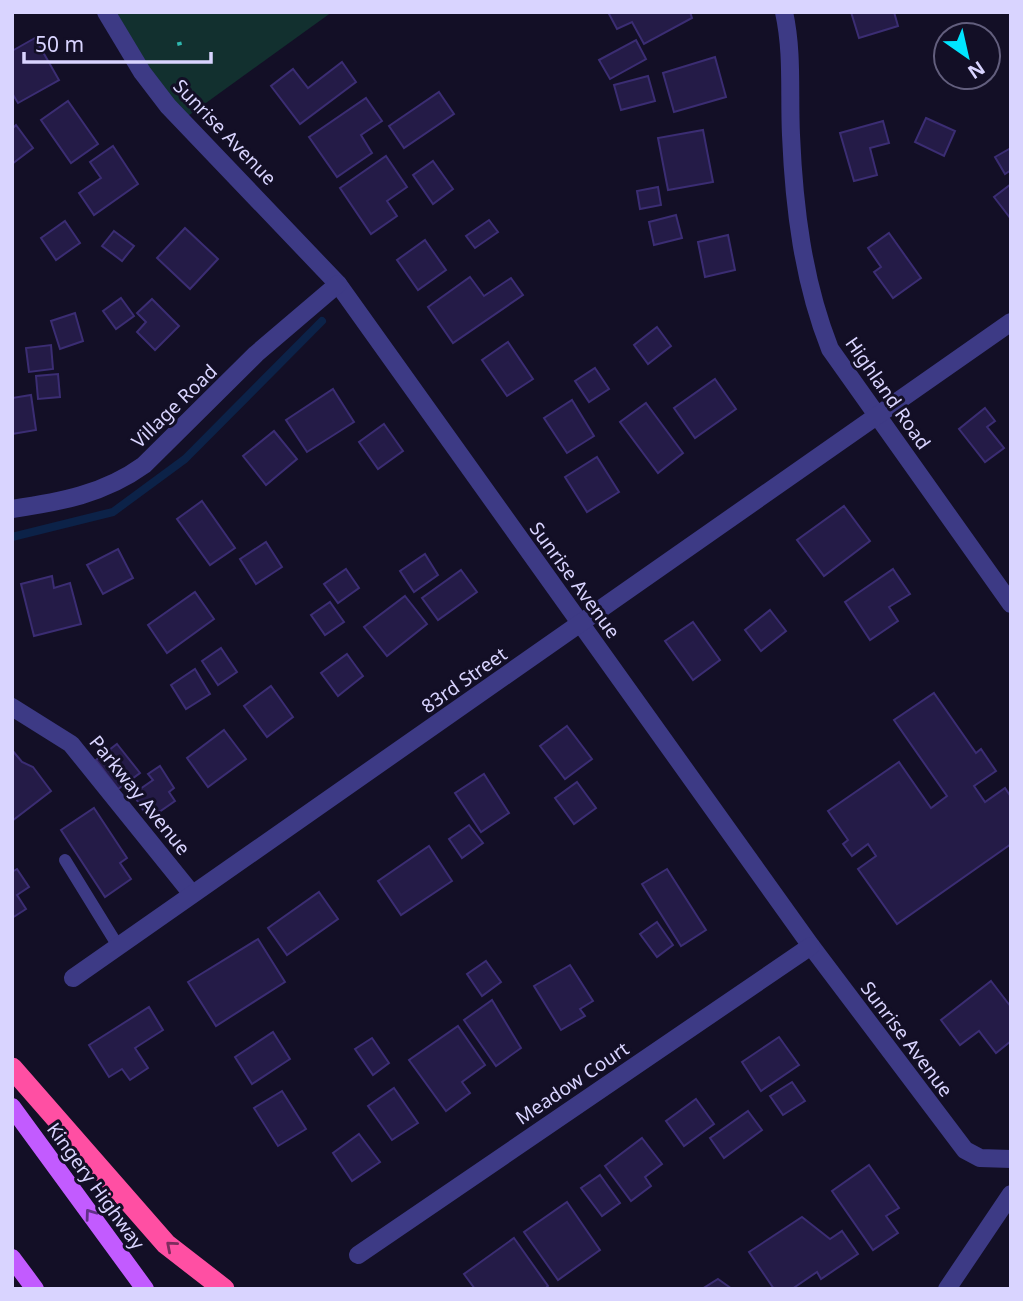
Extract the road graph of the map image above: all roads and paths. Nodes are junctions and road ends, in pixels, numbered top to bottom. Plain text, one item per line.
1 (106, 12) edge
2 (784, 12) edge
3 (338, 284) junction
4 (1011, 323) edge
5 (876, 414) junction
6 (12, 509) edge
7 (1011, 604) edge
8 (581, 625) junction
9 (12, 707) edge
10 (65, 860) dead end
11 (192, 894) junction
12 (118, 946) junction
13 (811, 946) junction
14 (73, 978) dead end
15 (12, 1068) edge
16 (12, 1107) edge
17 (1011, 1159) edge
18 (1011, 1194) edge
19 (358, 1255) dead end
20 (12, 1258) edge
21 (35, 1289) edge
22 (145, 1289) edge
23 (224, 1289) edge
24 (947, 1289) edge

1 - 3 street, Sunrise Avenue
2 - 5 street, Highland Road
3 - 6 street, Village Road
3 - 8 street, Sunrise Avenue
4 - 5 street, 83rd Street
5 - 7 street, Highland Road
5 - 8 street, 83rd Street
8 - 11 street, 83rd Street
8 - 13 street, Sunrise Avenue
9 - 11 street, Parkway Avenue
10 - 12 lane
11 - 12 street, 83rd Street
12 - 14 street, 83rd Street
13 - 17 street, Sunrise Avenue
13 - 19 street, Meadow Court
23 -> 15 highway
22 -> 16 main road, Kingery Highway
18 - 24 street
20 - 21 main road

